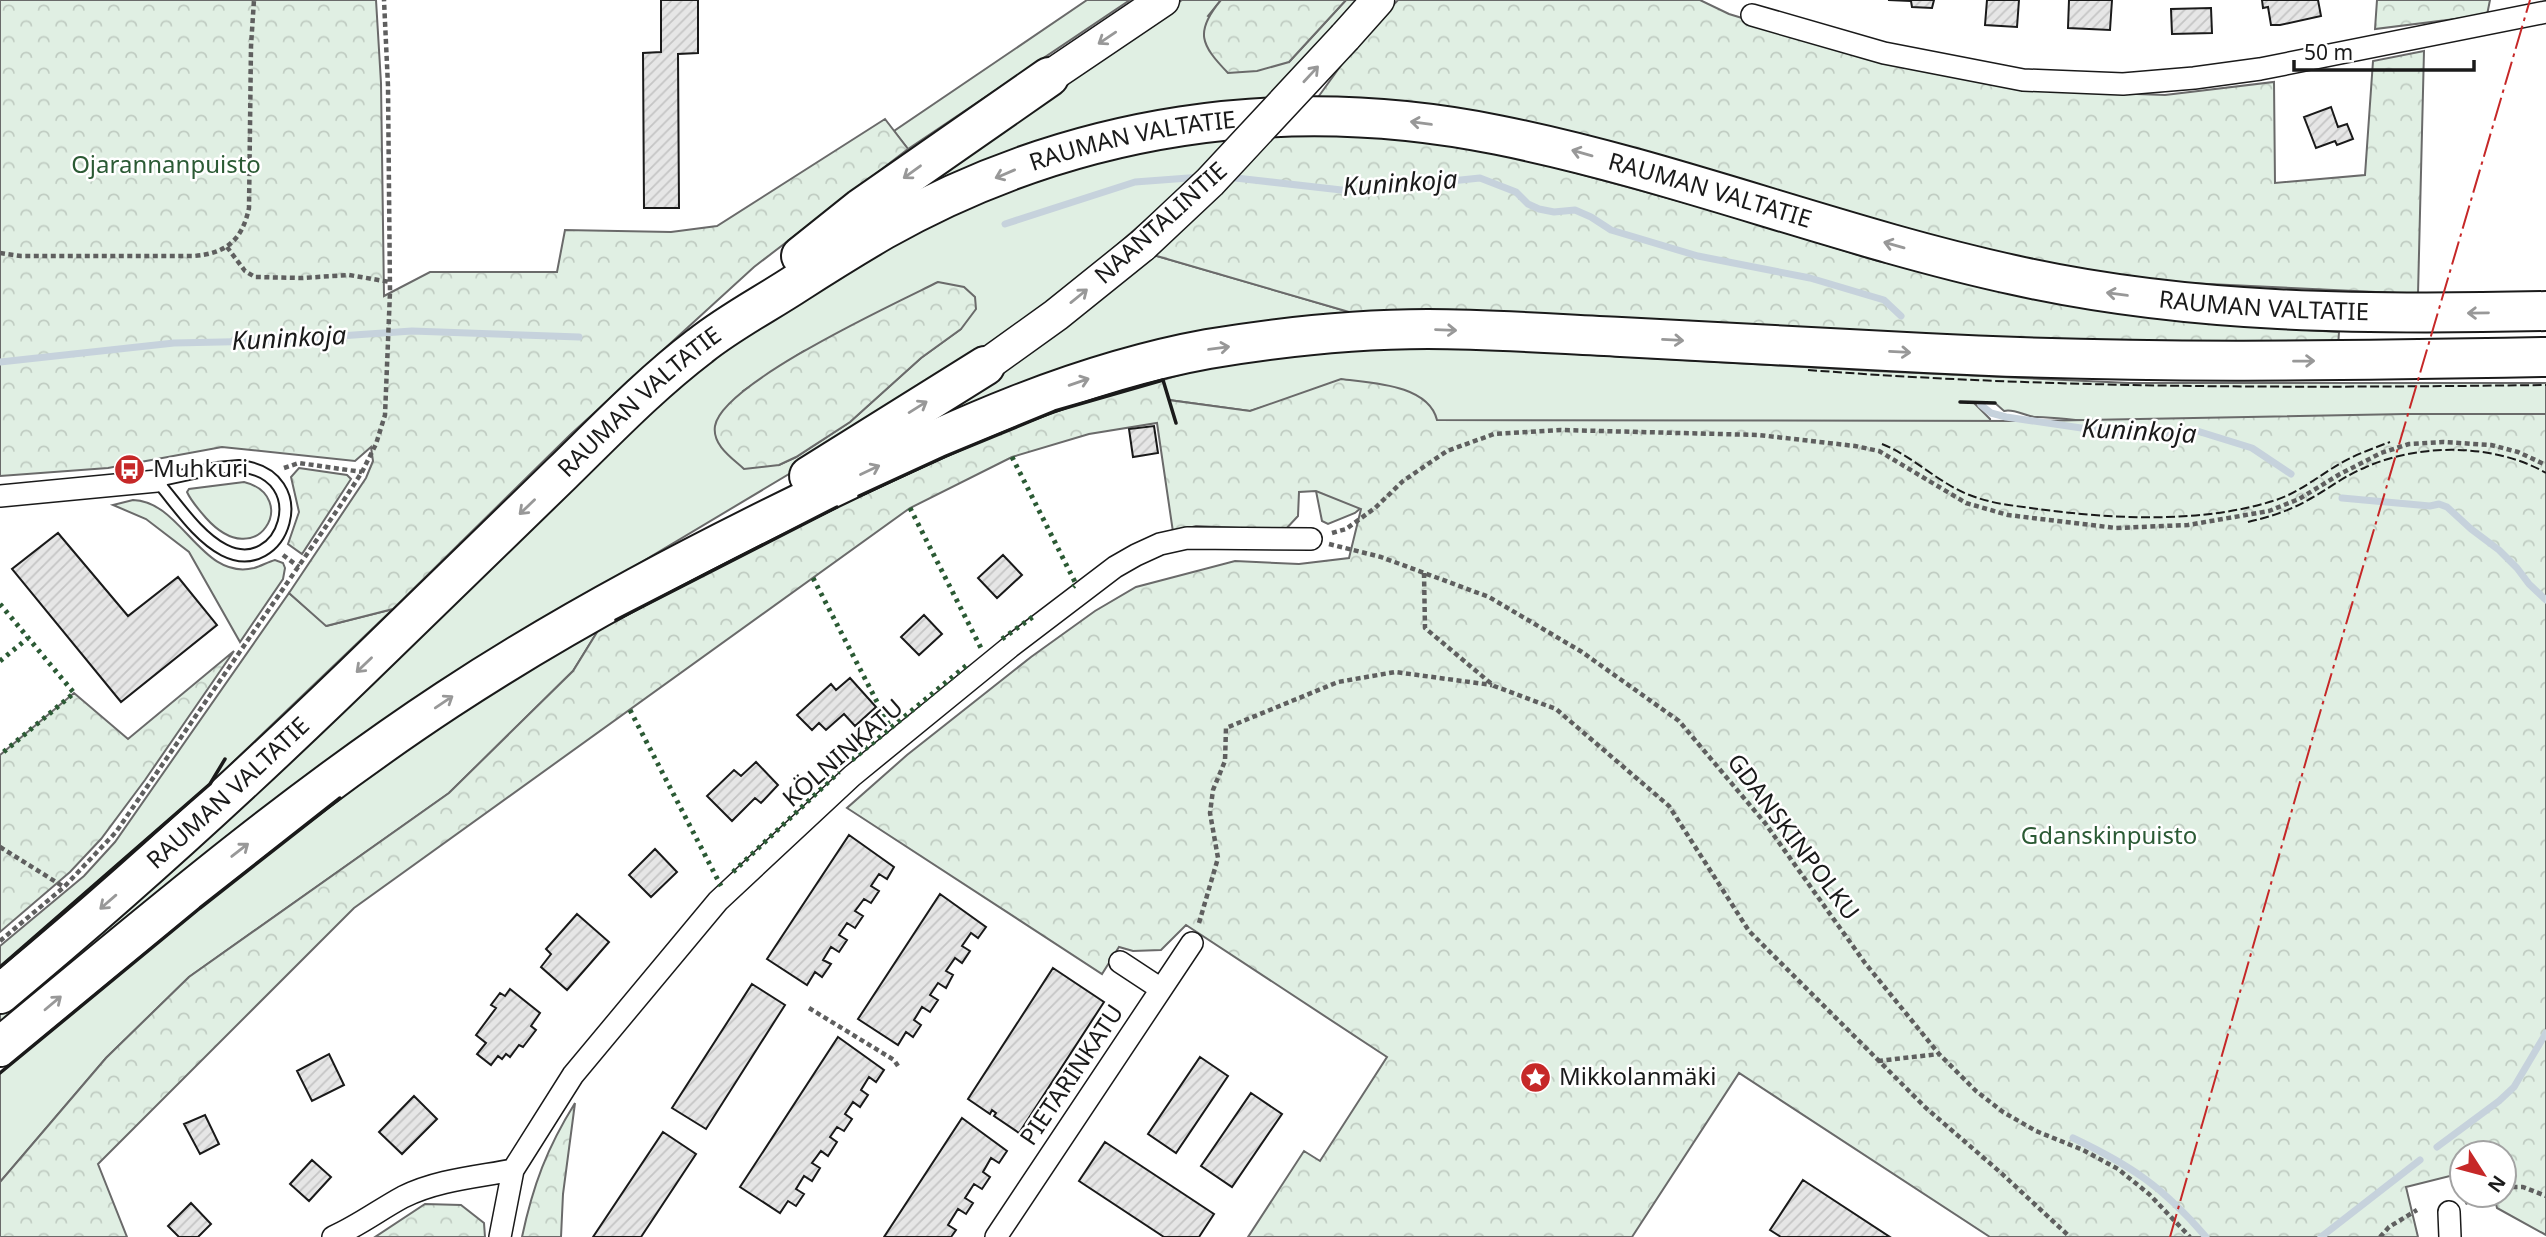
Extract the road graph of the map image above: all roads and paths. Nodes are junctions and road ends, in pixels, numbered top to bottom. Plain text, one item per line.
1 (254, 0) edge
2 (384, 0) edge
3 (1163, 0) edge
4 (1378, 0) edge
5 (2546, 12) edge
6 (1752, 15) dead end
7 (1049, 77) joint
8 (227, 247) junction
9 (0, 253) edge
10 (390, 282) junction
11 (2546, 311) edge
12 (702, 343) junction
13 (2546, 357) edge
14 (985, 366) joint
15 (2546, 465) edge
16 (362, 472) junction
17 (266, 473) junction
18 (158, 481) junction
19 (0, 496) edge
20 (1311, 539) junction
21 (1424, 573) junction
22 (612, 600) junction
23 (1494, 686) junction
24 (0, 848) edge
25 (64, 887) junction
26 (0, 941) edge
27 (1192, 943) joint
28 (1120, 962) dead end
29 (1161, 989) junction
30 (0, 994) edge
31 (809, 1007) dead end
32 (0, 1047) edge
33 (1939, 1054) junction
34 (1878, 1061) junction
35 (898, 1066) dead end
36 (513, 1170) junction
37 (2518, 1187) edge
38 (2546, 1196) edge
39 (2417, 1210) dead end
40 (2449, 1212) dead end
41 (333, 1237) edge
42 (500, 1237) edge
43 (996, 1237) edge
44 (2070, 1237) edge
45 (2189, 1237) edge
46 (2380, 1237) edge
47 (2450, 1237) edge

1 - 8 path
2 - 10 path
3 -> 7 main road
14 -> 4 main road, NAANTALINTIE, bridge
5 - 6 street
7 -> 12 highway
8 - 9 path
8 - 10 path
10 - 16 path
11 -> 12 highway, RAUMAN VALTATIE
12 -> 30 highway, RAUMAN VALTATIE
22 -> 13 highway, RAUMAN VALTATIE
22 -> 14 highway
15 - 20 path
16 - 17 path
16 - 25 path
17 - 18 lane
17 - 18 lane
18 - 19 street
20 - 21 path, GDANSKINPOLKU
20 - 36 street, KÖLNINKATU
21 - 23 path
21 - 33 path, GDANSKINPOLKU
32 -> 22 highway, RAUMAN VALTATIE
23 - 27 path
23 - 34 path
24 - 25 path
25 - 26 path
27 - 29 street, PIETARINKATU
28 - 29 street
29 - 43 street, PIETARINKATU
31 - 35 path
33 - 34 path
33 - 45 path, GDANSKINPOLKU
34 - 44 path
36 - 41 street
36 - 42 street
37 - 38 path
39 - 46 path
40 - 47 street

